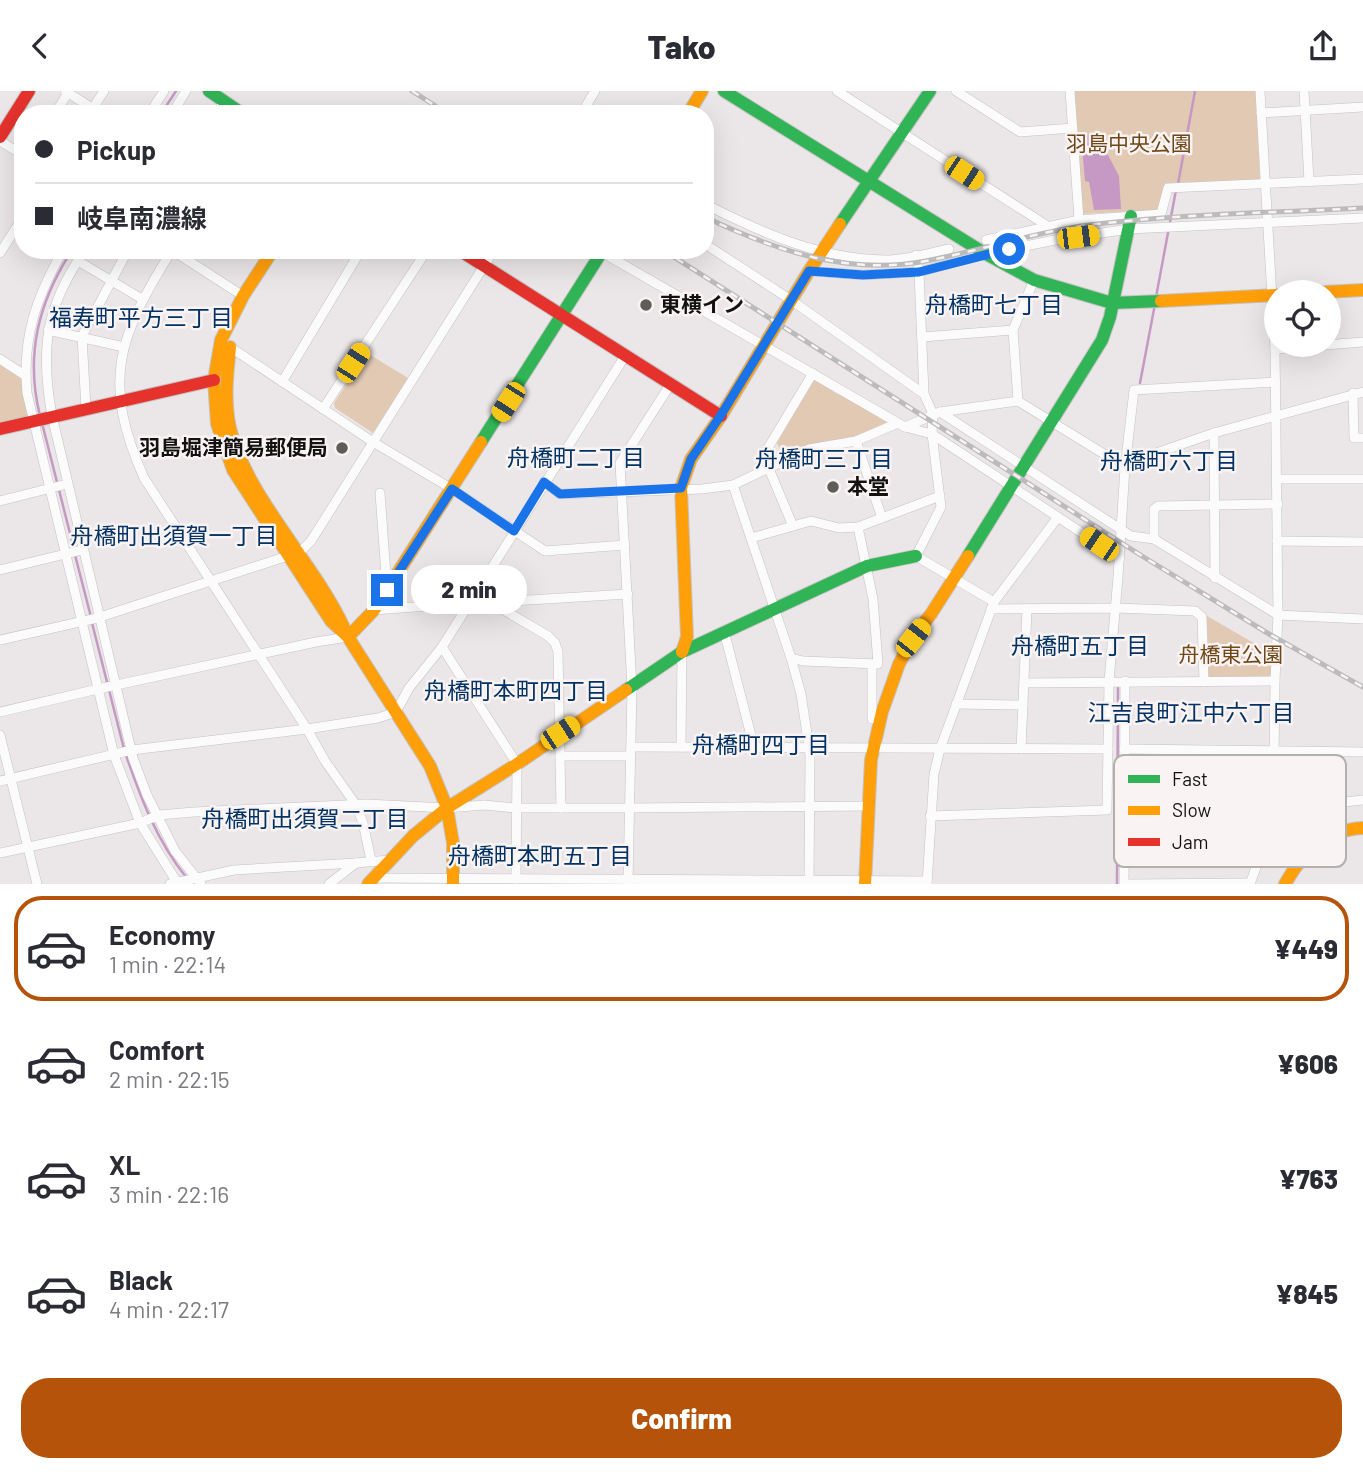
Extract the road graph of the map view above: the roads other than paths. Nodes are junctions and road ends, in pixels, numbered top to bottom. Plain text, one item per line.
1 (209, 91) edge
2 (724, 91) edge
3 (837, 91) edge
4 (930, 91) edge
5 (956, 91) edge
6 (1070, 91) edge
7 (1260, 91) edge
8 (1304, 91) edge
9 (68, 92) edge
10 (851, 95) edge
11 (224, 101) junction
12 (84, 105) edge
13 (222, 105) edge
14 (230, 105) edge
15 (1363, 107) edge
16 (1306, 110) junction
17 (1261, 113) junction
18 (14, 116) edge
19 (1073, 128) junction
20 (902, 133) junction
21 (0, 139) edge
22 (1363, 179) edge
23 (1309, 181) junction
24 (869, 182) junction
25 (1265, 184) junction
26 (714, 210) edge
27 (1131, 216) junction
28 (1363, 218) edge
29 (1079, 220) junction
30 (1267, 224) junction
31 (1046, 225) junction
32 (1129, 229) junction
33 (14, 231) edge
34 (986, 240) dead end
35 (949, 249) dead end
36 (714, 250) edge
37 (822, 251) junction
38 (0, 253) edge
39 (986, 254) junction
40 (916, 255) junction
41 (58, 259) edge
42 (123, 259) edge
43 (166, 259) edge
44 (186, 259) edge
45 (267, 259) edge
46 (356, 259) edge
47 (421, 259) edge
48 (473, 259) edge
49 (489, 259) edge
50 (596, 259) edge
51 (615, 259) edge
52 (78, 261) joint
53 (485, 267) junction
54 (809, 271) junction
55 (919, 272) junction
56 (111, 280) junction
57 (1034, 280) junction
58 (1273, 280) edge
59 (1363, 290) edge
60 (1341, 291) edge
61 (243, 296) junction
62 (1264, 296) edge
63 (142, 299) junction
64 (791, 300) junction
65 (1112, 303) junction
66 (563, 316) junction
67 (48, 330) junction
68 (1013, 330) junction
69 (82, 337) junction
70 (922, 337) junction
71 (1363, 342) edge
72 (1341, 344) edge
73 (764, 345) junction
74 (124, 347) junction
75 (230, 347) joint
76 (625, 356) junction
77 (1275, 357) edge
78 (0, 359) edge
79 (813, 373) junction
80 (26, 376) junction
81 (214, 380) junction
82 (282, 382) junction
83 (1276, 382) junction
84 (670, 385) junction
85 (1358, 393) edge
86 (924, 394) junction
87 (120, 400) junction
88 (1018, 401) junction
89 (86, 409) junction
90 (323, 409) junction
91 (936, 413) junction
92 (721, 415) junction
93 (1277, 415) junction
94 (43, 418) junction
95 (1052, 424) junction
96 (902, 425) junction
97 (0, 429) edge
98 (1214, 433) junction
99 (932, 434) junction
100 (1363, 438) edge
101 (856, 441) junction
102 (373, 442) junction
103 (1023, 467) junction
104 (1125, 467) junction
105 (769, 468) junction
106 (1278, 479) junction
107 (1363, 479) edge
108 (544, 482) junction
109 (66, 485) junction
110 (733, 485) junction
111 (1012, 486) junction
112 (681, 488) junction
113 (52, 489) junction
114 (452, 489) junction
115 (621, 490) junction
116 (380, 493) dead end
117 (940, 496) junction
118 (0, 501) edge
119 (1216, 503) junction
120 (1278, 504) junction
121 (1058, 517) junction
122 (882, 518) junction
123 (793, 526) junction
124 (858, 527) junction
125 (1121, 530) junction
126 (514, 531) junction
127 (751, 538) junction
128 (1154, 539) junction
129 (1277, 541) junction
130 (1363, 542) edge
131 (625, 545) junction
132 (74, 552) junction
133 (295, 554) junction
134 (916, 556) junction
135 (1120, 558) junction
136 (867, 566) junction
137 (0, 570) edge
138 (954, 577) junction
139 (1215, 577) junction
140 (211, 581) junction
141 (387, 590) junction
142 (475, 593) junction
143 (628, 594) junction
144 (493, 602) junction
145 (469, 603) junction
146 (992, 605) junction
147 (1116, 608) junction
148 (1027, 609) junction
149 (374, 610) junction
150 (774, 610) junction
151 (1278, 615) junction
152 (92, 619) junction
153 (1363, 619) edge
154 (724, 631) junction
155 (348, 637) junction
156 (0, 641) edge
157 (442, 647) junction
158 (682, 652) junction
159 (258, 654) junction
160 (791, 658) junction
161 (872, 664) junction
162 (1108, 681) junction
163 (1125, 681) junction
164 (1275, 681) junction
165 (1204, 682) junction
166 (1024, 683) junction
167 (107, 687) junction
168 (632, 688) junction
169 (956, 704) junction
170 (1023, 705) junction
171 (0, 712) edge
172 (396, 712) junction
173 (872, 719) dead end
174 (307, 729) junction
175 (560, 733) junction
176 (0, 735) edge
177 (681, 747) junction
178 (754, 747) junction
179 (809, 747) junction
180 (1109, 747) junction
181 (1123, 747) junction
182 (873, 748) junction
183 (940, 749) junction
184 (1021, 749) junction
185 (1274, 750) junction
186 (124, 752) junction
187 (631, 752) junction
188 (1363, 752) edge
189 (1123, 755) edge
190 (1274, 755) edge
191 (560, 756) junction
192 (517, 764) junction
193 (11, 779) junction
194 (0, 781) edge
195 (356, 805) junction
196 (868, 806) junction
197 (809, 807) junction
198 (447, 808) junction
199 (516, 808) junction
200 (561, 808) junction
201 (630, 809) junction
202 (930, 816) junction
203 (150, 819) junction
204 (28, 848) junction
205 (0, 853) edge
206 (371, 860) junction
207 (390, 860) junction
208 (356, 863) junction
209 (1294, 867) edge
210 (1307, 867) edge
211 (516, 879) junction
212 (370, 881) edge
213 (453, 881) edge
214 (628, 881) edge
215 (185, 882) edge
216 (865, 882) edge
217 (927, 882) edge
218 (809, 883) edge
219 (1250, 883) edge
220 (37, 884) edge
221 (329, 884) edge
222 (1130, 884) edge
223 (1285, 884) edge
224 (1296, 884) edge

1 - 11 main road
2 - 24 main road
3 - 10 street
4 - 20 main road
5 - 19 street
6 - 19 street
7 - 17 street
8 - 16 street
9 - 12 street
10 - 20 street
11 - 13 street
11 - 14 main road
15 - 16 street
16 - 17 street
16 - 23 street
17 - 25 street
18 - 21 main road
19 - 29 street
20 - 24 main road
20 - 31 street
22 - 23 street
23 - 25 street
24 - 37 main road
24 - 39 main road
25 - 27 street
25 - 30 street
26 - 37 street
27 - 29 street
27 - 32 main road
28 - 30 street
29 - 31 street
30 - 32 street
30 - 58 street
31 - 34 street
32 - 39 street
32 - 65 main road
33 - 38 street
35 - 40 street
36 - 64 street
37 - 40 street
37 - 54 main road
39 - 55 street
39 - 57 main road
40 - 55 street
41 - 80 street
42 - 56 street
43 - 63 street
44 - 61 street
45 - 61 main road
46 - 82 street
47 - 90 street
48 - 53 main road
49 - 53 street
50 - 66 main road
51 - 73 street
52 - 56 street
52 - 67 street
53 - 66 main road
53 - 102 street
54 - 55 street
54 - 64 main road
55 - 70 street
56 - 63 street
56 - 69 street
57 - 65 main road
57 - 68 street
59 - 60 main road
61 - 81 main road
62 - 65 main road
63 - 74 street
64 - 73 main road
64 - 86 street
65 - 95 main road
66 - 76 main road
66 - 114 main road
67 - 69 street
67 - 94 street
68 - 70 street
68 - 88 street
69 - 74 street
69 - 89 street
70 - 86 street
71 - 72 street
73 - 79 street
73 - 92 main road
74 - 87 street
75 - 82 street
75 - 133 main road
76 - 84 main road
76 - 108 street
77 - 83 street
78 - 80 street
79 - 96 street
79 - 105 street
80 - 94 street
81 - 87 main road
81 - 133 main road
82 - 90 street
83 - 93 street
83 - 104 street
84 - 92 main road
84 - 115 street
85 - 93 street
85 - 100 street
86 - 91 street
87 - 89 main road
87 - 140 street
88 - 91 street
88 - 95 street
89 - 94 main road
90 - 102 street
91 - 96 street
91 - 99 street
91 - 103 street
92 - 112 main road
93 - 98 street
93 - 106 street
94 - 97 main road
94 - 109 street
94 - 113 street
95 - 103 main road
95 - 104 street
96 - 99 street
96 - 101 street
98 - 104 street
98 - 119 street
99 - 111 street
99 - 117 street
101 - 105 street
101 - 122 street
102 - 114 street
102 - 133 street
103 - 111 main road
103 - 125 street
104 - 125 street
105 - 110 street
105 - 123 street
106 - 107 street
106 - 120 street
108 - 115 street
108 - 126 street
109 - 113 street
109 - 132 street
110 - 112 street
110 - 127 street
111 - 121 street
111 - 138 main road
112 - 115 street
112 - 158 main road
113 - 118 street
113 - 132 street
114 - 126 street
114 - 141 main road
115 - 131 street
116 - 141 street
117 - 122 street
117 - 134 street
119 - 120 street
119 - 128 street
119 - 139 street
120 - 129 street
121 - 135 street
121 - 146 street
122 - 124 street
123 - 124 street
123 - 127 street
124 - 136 street
125 - 128 street
125 - 135 street
126 - 131 street
126 - 142 street
127 - 150 street
128 - 139 street
129 - 130 street
129 - 151 street
131 - 143 street
132 - 137 street
132 - 152 street
132 - 152 street
133 - 140 street
133 - 155 main road
134 - 136 main road
134 - 138 street
135 - 147 street
136 - 150 main road
136 - 161 street
138 - 146 street
138 - 182 main road
139 - 151 street
140 - 152 street
140 - 159 street
141 - 149 main road
142 - 144 street
142 - 145 street
143 - 144 street
143 - 168 street
144 - 175 street
145 - 149 street
145 - 157 street
146 - 148 street
146 - 169 street
147 - 148 street
147 - 162 street
147 - 165 street
148 - 166 street
149 - 155 main road
150 - 154 main road
150 - 160 street
151 - 153 street
151 - 164 street
152 - 156 street
152 - 167 street
152 - 167 street
154 - 158 main road
154 - 178 street
155 - 159 street
155 - 172 main road
157 - 172 street
157 - 192 street
158 - 168 main road
158 - 177 street
159 - 167 street
159 - 174 street
160 - 161 street
160 - 179 street
161 - 173 street
162 - 163 street
162 - 166 street
162 - 180 street
163 - 165 street
163 - 181 street
164 - 165 street
164 - 185 street
166 - 170 street
167 - 171 street
167 - 186 street
167 - 186 street
168 - 175 main road
168 - 187 street
169 - 170 street
169 - 183 street
170 - 184 street
172 - 174 street
172 - 198 main road
174 - 186 street
174 - 195 street
175 - 191 street
175 - 192 main road
176 - 193 street
177 - 178 street
177 - 187 street
178 - 179 street
179 - 182 street
179 - 197 street
180 - 181 street
180 - 184 street
180 - 202 street
181 - 185 street
181 - 189 street
182 - 183 street
182 - 196 main road
183 - 184 street
183 - 202 street
185 - 188 street
185 - 190 street
186 - 193 street
186 - 203 street
186 - 203 street
187 - 191 street
187 - 201 street
191 - 200 street
192 - 198 main road
192 - 199 street
193 - 194 street
193 - 204 street
195 - 198 street
195 - 203 street
195 - 206 street
196 - 197 street
196 - 216 main road
197 - 201 street
197 - 218 street
198 - 199 street
198 - 207 main road
198 - 213 main road
199 - 200 street
199 - 211 street
200 - 201 street
201 - 214 street
202 - 217 street
203 - 204 street
203 - 215 street
203 - 215 street
204 - 205 street
204 - 220 street
206 - 207 street
206 - 208 street
207 - 212 main road
208 - 215 street
208 - 221 street
209 - 223 main road
210 - 224 main road
211 - 213 street
211 - 214 street
212 - 213 street
214 - 218 street
216 - 217 street
216 - 218 street
219 - 222 street

